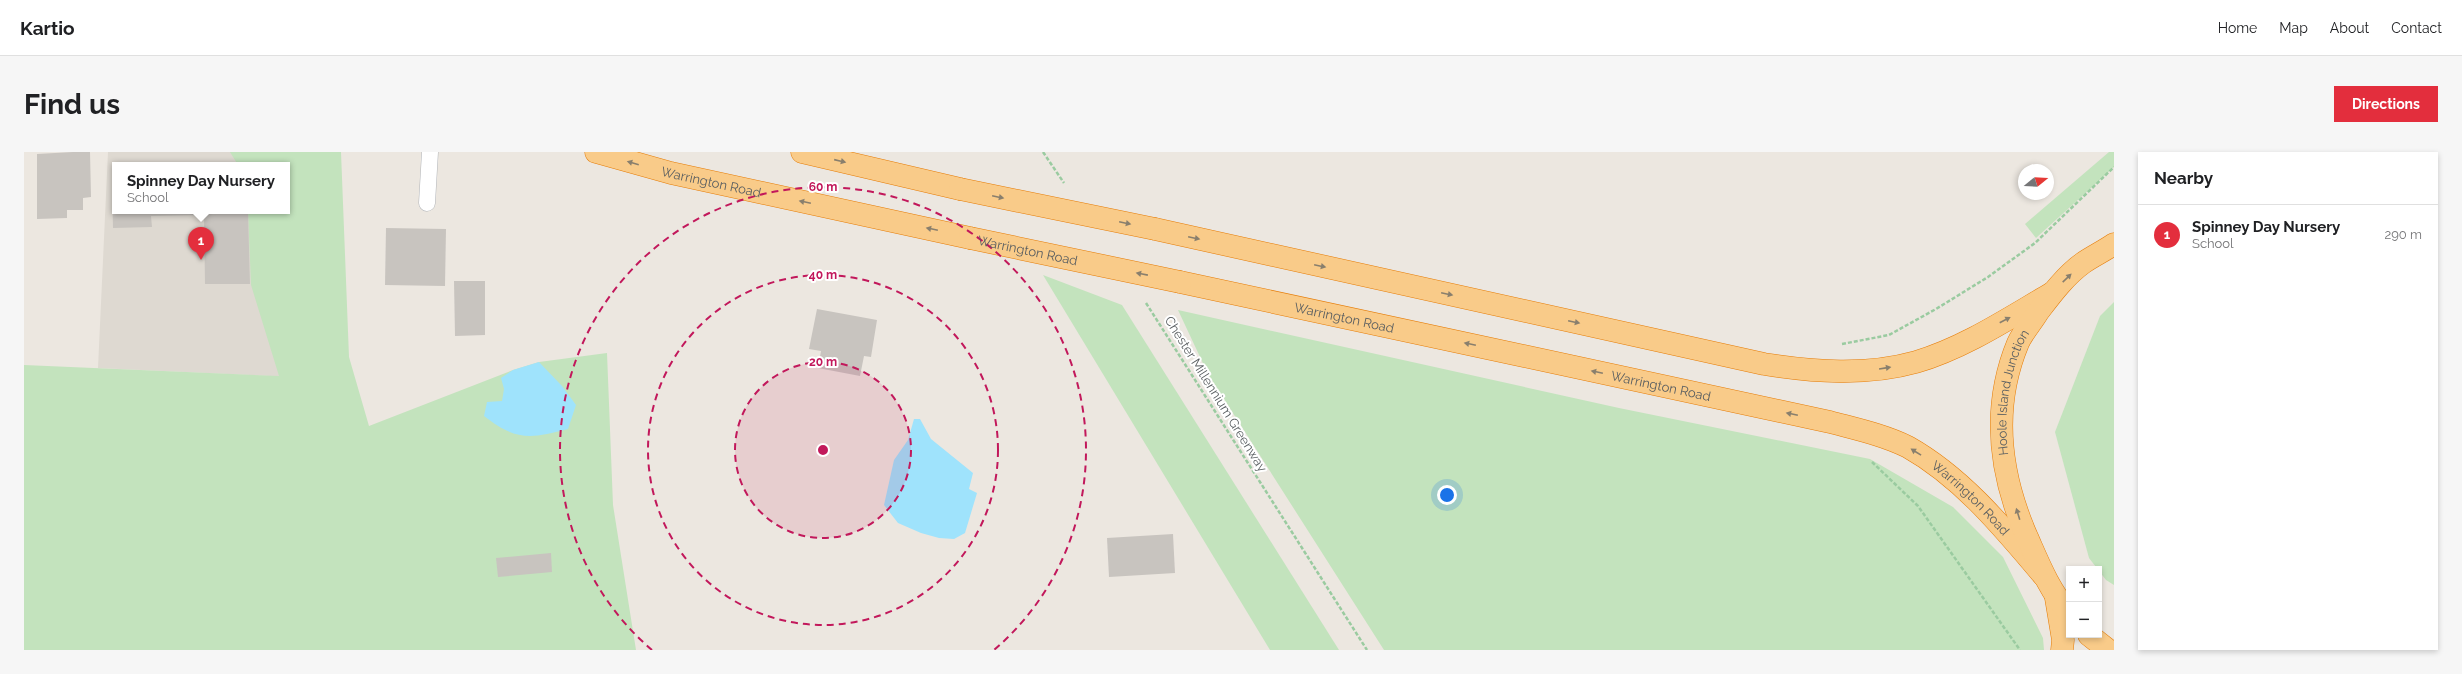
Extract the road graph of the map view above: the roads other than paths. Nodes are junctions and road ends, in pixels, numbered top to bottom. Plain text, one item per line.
1 (430, 152) edge
2 (596, 152) edge
3 (802, 152) edge
4 (427, 203) dead end
5 (2114, 229) edge
6 (2114, 244) edge
7 (2082, 264) junction
8 (2052, 293) junction
9 (2044, 576) junction
10 (2063, 606) edge
11 (2093, 638) edge
12 (2062, 650) edge
13 (2108, 650) edge

1 - 4 lane
9 -> 2 highway, Warrington Road, bridge
3 -> 8 highway, bridge
5 - 7 highway
6 - 7 highway, Hoole Island Junction
8 -> 7 highway, Hoole Island Junction
9 -> 8 highway, Hoole Island Junction
9 - 10 highway, Hoole Island Junction
10 - 12 highway, Hoole Island Junction
11 - 13 highway

